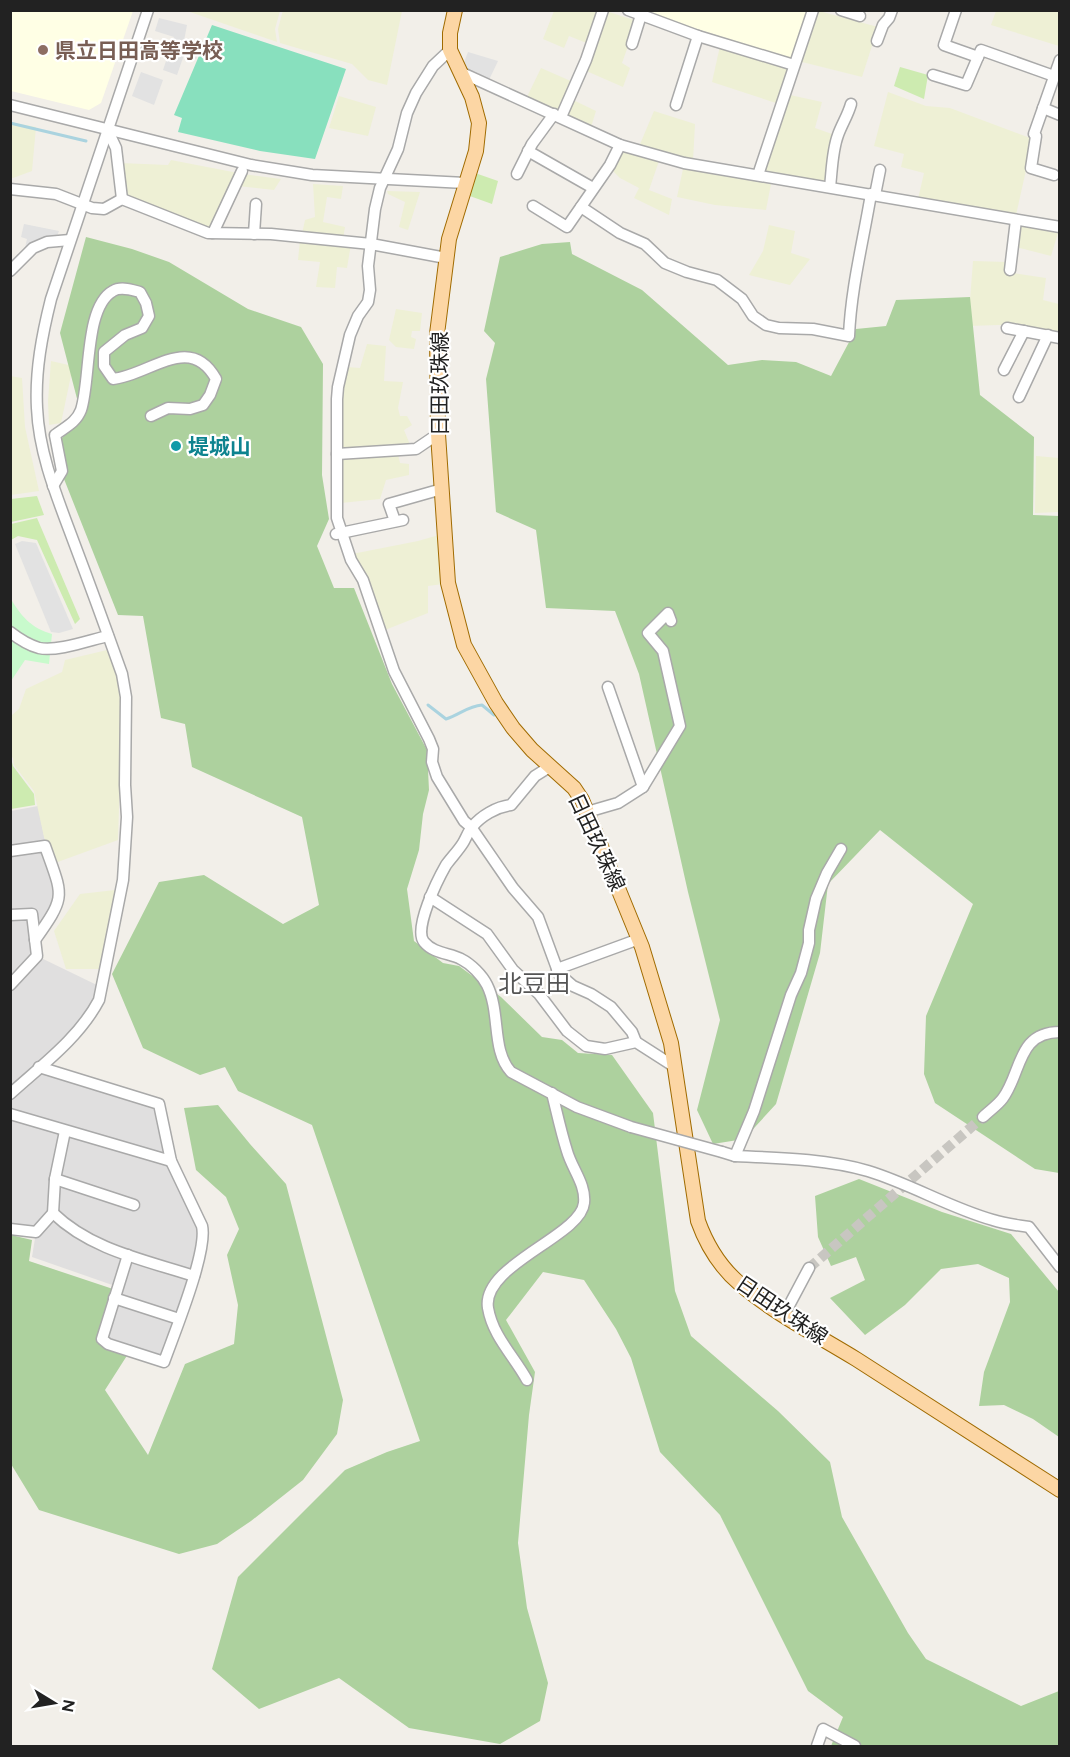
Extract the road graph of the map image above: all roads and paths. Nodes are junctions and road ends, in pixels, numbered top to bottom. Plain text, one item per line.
1 (148, 10) edge
2 (455, 10) edge
3 (603, 10) edge
4 (628, 10) edge
5 (813, 10) edge
6 (841, 10) edge
7 (892, 10) edge
8 (956, 10) edge
9 (641, 15) junction
10 (860, 16) dead end
11 (698, 36) junction
12 (877, 41) dead end
13 (632, 44) dead end
14 (450, 50) junction
15 (978, 57) junction
16 (1059, 60) edge
17 (794, 64) junction
18 (460, 72) junction
19 (933, 75) dead end
20 (1054, 76) junction
21 (851, 104) dead end
22 (10, 105) edge
23 (676, 105) dead end
24 (1042, 108) junction
25 (557, 115) junction
26 (1059, 115) edge
27 (108, 131) junction
28 (621, 146) junction
29 (528, 151) junction
30 (880, 170) dead end
31 (242, 171) dead end
32 (517, 174) dead end
33 (758, 175) junction
34 (1054, 175) dead end
35 (384, 180) junction
36 (465, 183) junction
37 (830, 187) junction
38 (593, 188) junction
39 (10, 189) edge
40 (873, 195) junction
41 (122, 199) junction
42 (82, 204) junction
43 (256, 204) dead end
44 (533, 206) dead end
45 (581, 207) junction
46 (1017, 220) junction
47 (1059, 227) edge
48 (213, 233) junction
49 (254, 234) junction
50 (70, 240) junction
51 (371, 244) junction
52 (446, 258) junction
53 (1010, 270) dead end
54 (10, 271) edge
55 (1007, 328) dead end
56 (1024, 331) junction
57 (1054, 337) edge
58 (1004, 370) dead end
59 (1019, 397) dead end
60 (151, 416) dead end
61 (438, 434) junction
62 (337, 454) junction
63 (53, 486) junction
64 (442, 489) junction
65 (338, 533) junction
66 (671, 621) dead end
67 (10, 632) edge
68 (108, 636) junction
69 (608, 687) dead end
70 (551, 766) junction
71 (643, 787) junction
72 (587, 812) junction
73 (471, 827) junction
74 (841, 849) dead end
75 (10, 851) edge
76 (430, 897) junction
77 (10, 915) edge
78 (639, 939) junction
79 (35, 940) junction
80 (558, 969) junction
81 (10, 985) edge
82 (1059, 1032) edge
83 (636, 1041) junction
84 (39, 1067) junction
85 (675, 1067) junction
86 (552, 1093) junction
87 (10, 1094) edge
88 (10, 1114) edge
89 (982, 1117) tunnel mouth
90 (65, 1131) junction
91 (735, 1156) junction
92 (171, 1161) junction
93 (55, 1179) junction
94 (134, 1205) dead end
95 (53, 1213) junction
96 (10, 1229) edge
97 (128, 1255) junction
98 (1059, 1267) edge
99 (809, 1268) tunnel mouth
100 (194, 1276) junction
101 (114, 1298) junction
102 (784, 1315) junction
103 (179, 1319) junction
104 (527, 1380) dead end
105 (1059, 1490) edge
106 (818, 1746) edge
107 (855, 1746) edge

1 - 27 street
2 - 14 main road, 日田玖珠線
3 - 25 street
4 - 9 street
5 - 17 street
6 - 10 street
7 - 12 street
8 - 15 street
9 - 11 street
9 - 13 street
11 - 17 street
11 - 23 street
14 - 18 main road, 日田玖珠線
14 - 35 street
15 - 19 street
15 - 20 street
16 - 20 street
17 - 33 street
18 - 25 street
18 - 36 main road, 日田玖珠線
20 - 24 street
21 - 37 street
22 - 27 street
24 - 26 street
24 - 34 street
25 - 28 street
25 - 29 street
27 - 35 street
27 - 41 street
27 - 42 street
28 - 33 street
28 - 38 street
29 - 32 street
29 - 38 street
30 - 40 street
31 - 48 street
33 - 37 street
35 - 36 street
35 - 51 street
36 - 52 main road, 日田玖珠線
37 - 40 street
38 - 45 street
39 - 42 street
40 - 45 street
40 - 46 street
41 - 42 street
41 - 48 street
42 - 50 street
43 - 49 street
44 - 45 street
46 - 47 street
46 - 53 street
48 - 49 street
49 - 51 street
50 - 54 street
50 - 63 street
51 - 52 street
51 - 62 street
52 - 61 main road, 日田玖珠線
55 - 56 street
56 - 57 street
56 - 58 street
57 - 59 street
60 - 63 street
61 - 62 street
61 - 64 main road, 日田玖珠線
62 - 65 street
63 - 68 street
64 - 65 street
64 - 70 main road, 日田玖珠線
65 - 73 street
66 - 71 street
67 - 68 street
68 - 84 street
69 - 71 street
70 - 72 main road, 日田玖珠線
70 - 73 street
71 - 72 street
72 - 78 main road, 日田玖珠線
73 - 76 street
73 - 80 street
74 - 91 street
75 - 79 street
76 - 83 street
76 - 86 street
77 - 79 street
78 - 80 street
78 - 85 main road, 日田玖珠線
79 - 81 street
80 - 83 street
82 - 89 street
83 - 85 street
84 - 87 street
84 - 92 street
85 - 102 main road, 日田玖珠線
86 - 91 street, bridge
86 - 104 street
88 - 90 street
90 - 92 street
90 - 93 street
91 - 98 street
92 - 100 street
93 - 94 street
93 - 95 street
95 - 96 street
95 - 97 street
97 - 100 street
97 - 101 street
99 - 102 street
100 - 103 street
101 - 103 street
101 - 103 street
102 - 105 main road, 日田玖珠線
106 - 107 street

